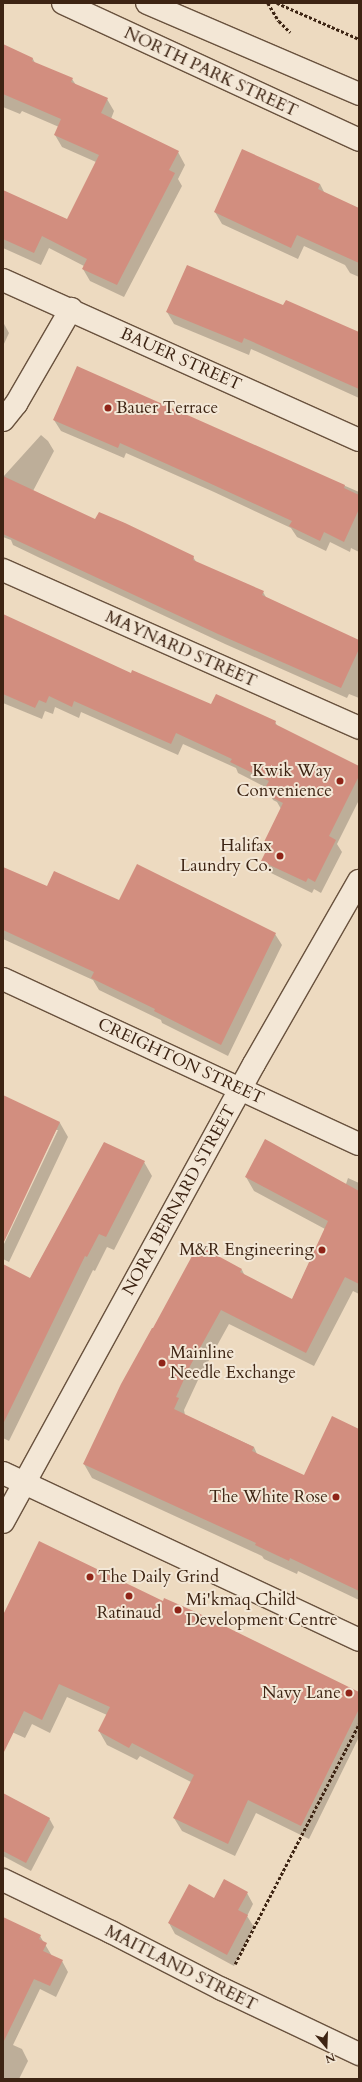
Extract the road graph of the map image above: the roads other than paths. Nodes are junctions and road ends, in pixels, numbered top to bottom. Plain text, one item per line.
1 (63, 3) edge
2 (147, 3) edge
3 (359, 94) edge
4 (359, 140) edge
5 (3, 280) edge
6 (71, 309) junction
7 (3, 420) edge
8 (359, 440) edge
9 (3, 570) edge
10 (359, 728) edge
11 (359, 880) edge
12 (3, 979) edge
13 (241, 1088) junction
14 (359, 1144) edge
15 (3, 1473) edge
16 (24, 1482) junction
17 (3, 1522) edge
18 (359, 1640) edge
19 (3, 1880) edge
20 (359, 2054) edge

1 - 4 street, NORTH PARK STREET
2 - 3 street, NORTH PARK STREET
5 - 6 street, BAUER STREET
6 - 7 street
6 - 8 street, BAUER STREET
9 - 10 street, MAYNARD STREET
11 - 13 street, NORA BERNARD STREET
12 - 13 street, CREIGHTON STREET
13 - 14 street, CREIGHTON STREET
13 - 16 street, NORA BERNARD STREET
15 - 16 street
16 - 17 street, NORA BERNARD STREET
16 - 18 street
19 - 20 street, MAITLAND STREET

